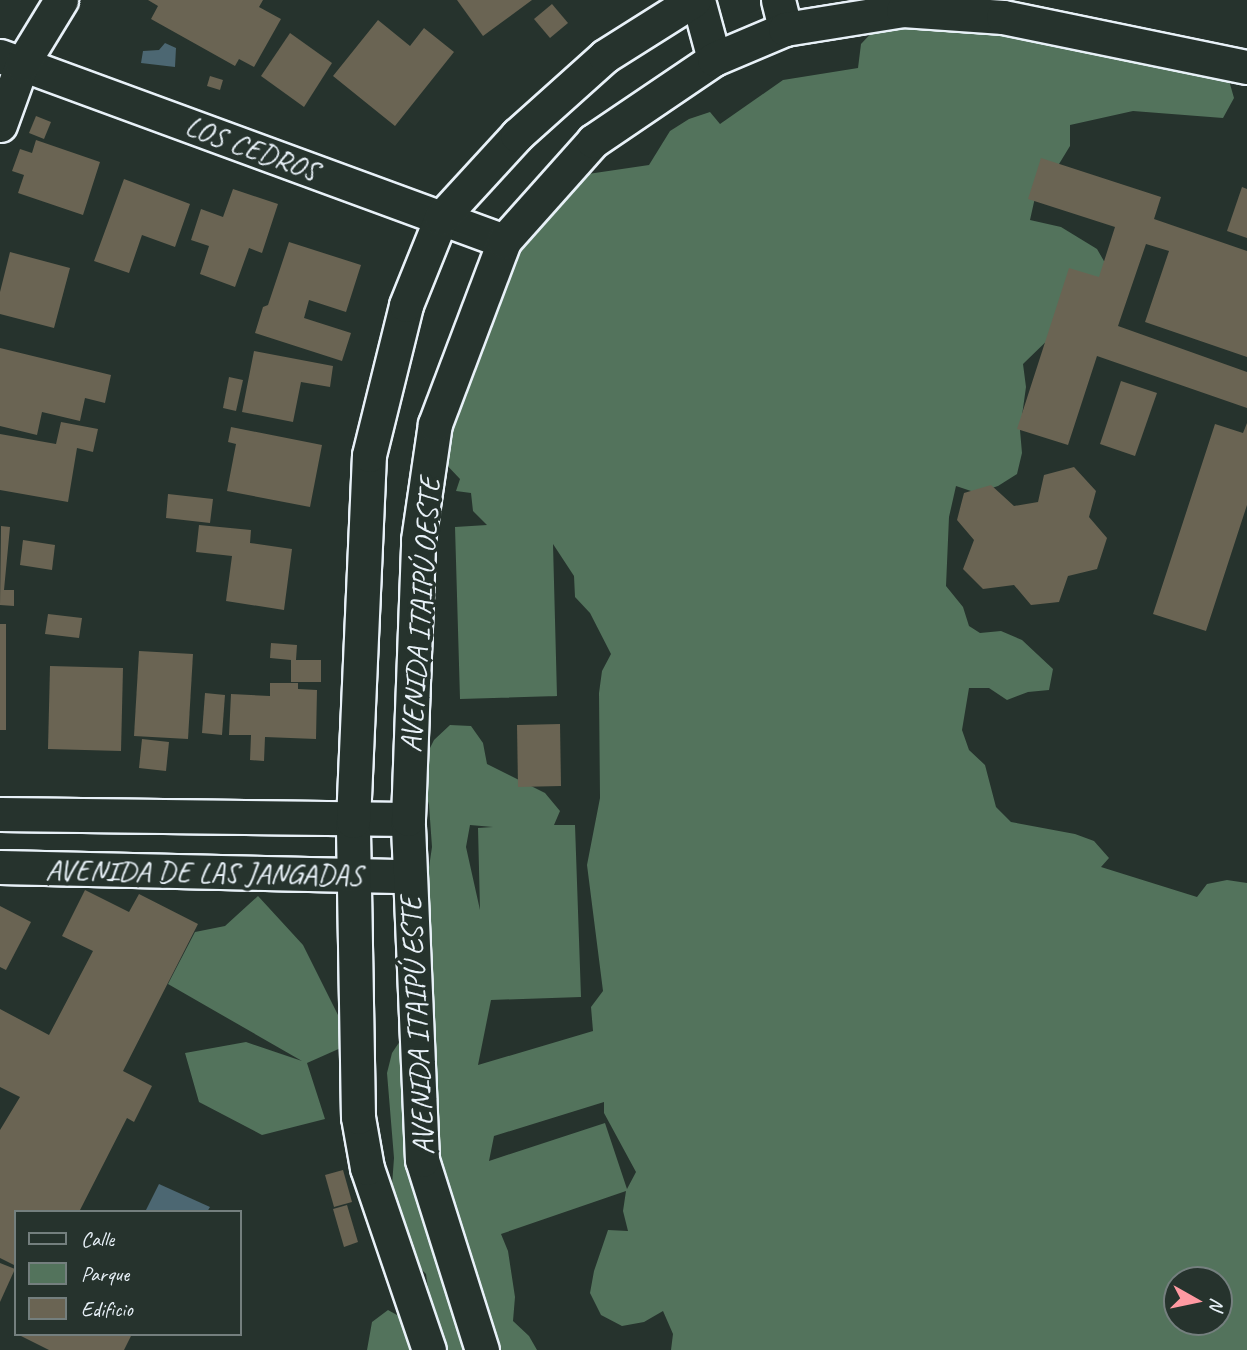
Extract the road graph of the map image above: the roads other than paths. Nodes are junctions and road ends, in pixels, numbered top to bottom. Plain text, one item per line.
1 (61, 0) edge
2 (696, 0) edge
3 (782, 15) edge
4 (714, 59) junction
5 (11, 60) edge
6 (1247, 67) edge
7 (0, 125) edge
8 (441, 218) junction
9 (503, 241) junction
10 (0, 814) edge
11 (408, 819) junction
12 (353, 821) junction
13 (0, 867) edge
14 (353, 875) junction
15 (408, 876) junction
16 (422, 1160) junction
17 (367, 1168) junction
18 (429, 1350) edge
19 (482, 1350) edge

1 - 5 street
2 - 4 street
2 - 8 street, AVENIDA ITAIPÚ OESTE
3 - 4 street, AVENIDA ITAIPÚ OESTE
3 - 6 street, AVENIDA ITAIPÚ OESTE
4 - 9 street, AVENIDA ITAIPÚ OESTE
5 - 7 street
5 - 8 street, LOS CEDROS
8 - 9 street, LOS CEDROS
8 - 12 street, AVENIDA ITAIPÚ OESTE
9 - 11 street, AVENIDA ITAIPÚ OESTE
10 - 12 street, AVENIDA DE LAS JANGADAS
11 - 12 street, AVENIDA DE LAS JANGADAS
11 - 15 street, AVENIDA ITAIPÚ ESTE
12 - 14 street, AVENIDA ITAIPÚ ESTE
13 - 14 street, AVENIDA DE LAS JANGADAS
14 - 15 street, AVENIDA DE LAS JANGADAS
14 - 17 street, AVENIDA ITAIPÚ ESTE
15 - 16 street, AVENIDA ITAIPÚ ESTE
16 - 17 street
16 - 19 street, AVENIDA ITAIPÚ ESTE
17 - 18 street, AVENIDA ITAIPÚ ESTE

